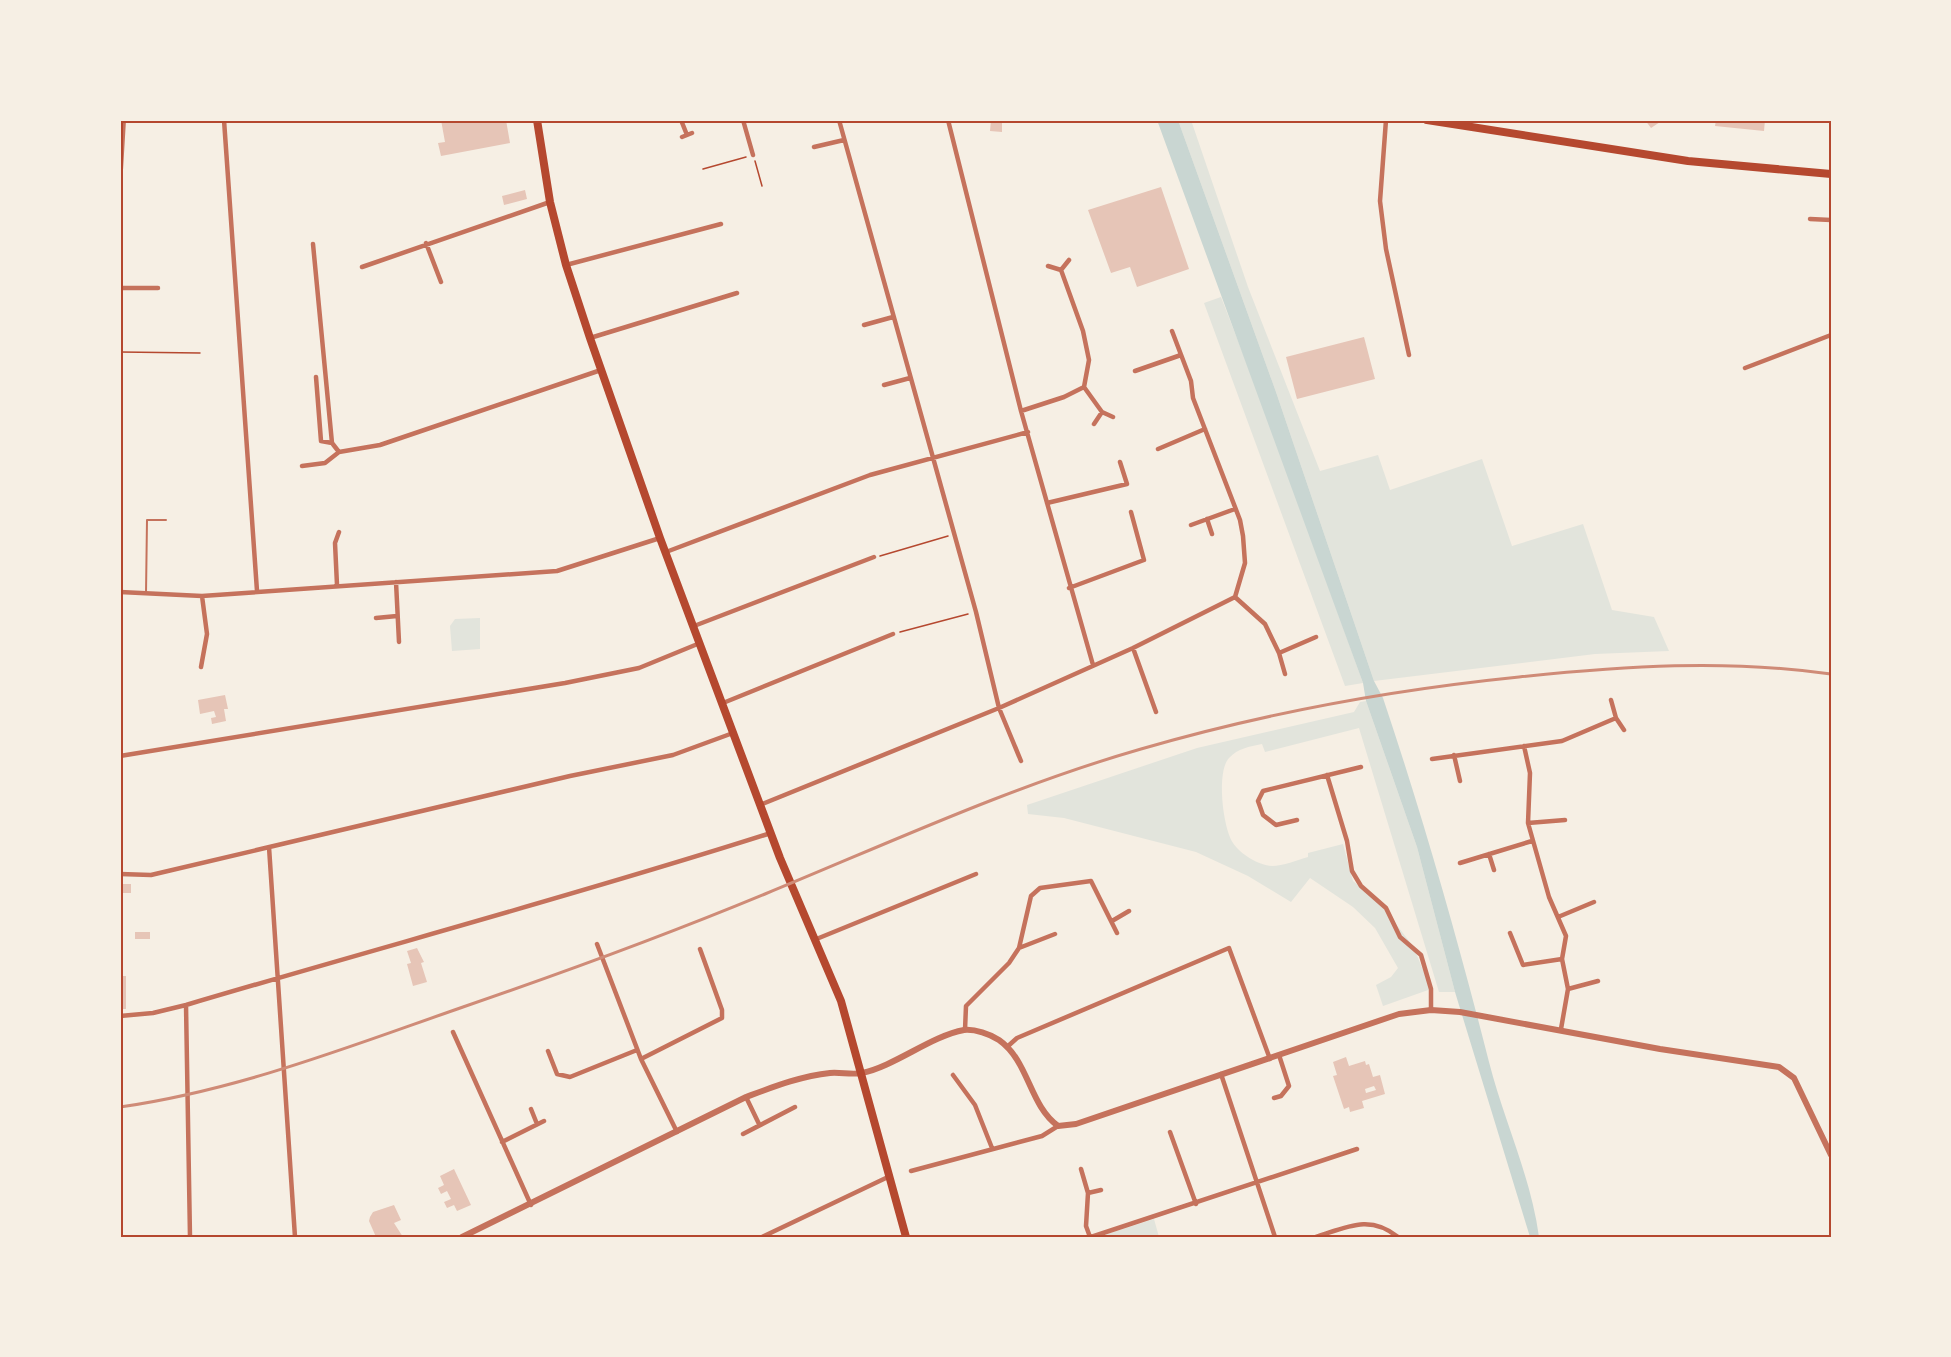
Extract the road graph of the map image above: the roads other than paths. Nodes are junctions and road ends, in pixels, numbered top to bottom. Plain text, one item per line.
1 (123, 120) edge
2 (224, 120) edge
3 (537, 120) edge
4 (681, 120) edge
5 (743, 120) edge
6 (839, 120) edge
7 (948, 120) edge
8 (1386, 120) edge
9 (1427, 120) edge
10 (1459, 122) edge
11 (687, 135) dead end
12 (844, 140) junction
13 (814, 147) dead end
14 (753, 155) road end
15 (120, 170) edge
16 (1831, 174) edge
17 (550, 202) junction
18 (1810, 219) dead end
19 (1831, 220) edge
20 (721, 224) dead end
21 (426, 243) junction
22 (313, 244) dead end
23 (1069, 260) dead end
24 (566, 265) junction
25 (1048, 266) dead end
26 (362, 267) dead end
27 (1061, 270) junction
28 (441, 282) dead end
29 (120, 288) edge
30 (158, 288) dead end
31 (736, 293) dead end
32 (893, 317) junction
33 (864, 324) dead end
34 (1172, 331) dead end
35 (1831, 335) edge
36 (590, 338) junction
37 (1181, 355) junction
38 (1409, 355) dead end
39 (1745, 368) dead end
40 (601, 370) junction
41 (1135, 371) dead end
42 (315, 377) dead end
43 (910, 378) junction
44 (884, 385) dead end
45 (1084, 387) junction
46 (1021, 411) junction
47 (1102, 412) junction
48 (1113, 417) dead end
49 (1094, 424) dead end
50 (1205, 429) junction
51 (1028, 432) junction
52 (332, 443) junction
53 (1158, 449) dead end
54 (339, 453) junction
55 (933, 459) junction
56 (1120, 462) dead end
57 (302, 466) dead end
58 (1047, 503) junction
59 (1235, 508) junction
60 (1131, 512) dead end
61 (1207, 519) junction
62 (166, 520) dead end
63 (1191, 525) dead end
64 (339, 532) dead end
65 (1212, 534) dead end
66 (660, 538) junction
67 (666, 552) junction
68 (874, 557) road end
69 (396, 582) junction
70 (337, 585) junction
71 (1069, 588) junction
72 (257, 591) junction
73 (120, 592) edge
74 (146, 593) junction
75 (202, 596) junction
76 (1235, 597) junction
77 (397, 616) junction
78 (376, 618) dead end
79 (694, 626) junction
80 (893, 634) road end
81 (1316, 637) dead end
82 (399, 642) dead end
83 (700, 643) junction
84 (1133, 648) junction
85 (1279, 653) junction
86 (1093, 665) junction
87 (201, 667) dead end
88 (1285, 674) dead end
89 (1611, 700) dead end
90 (723, 703) junction
91 (999, 708) junction
92 (1156, 712) dead end
93 (1616, 718) junction
94 (1624, 730) dead end
95 (734, 732) junction
96 (1524, 746) junction
97 (1454, 755) junction
98 (120, 756) edge
99 (1431, 759) dead end
100 (1021, 761) dead end
101 (1361, 767) dead end
102 (1327, 775) junction
103 (1460, 781) dead end
104 (760, 804) junction
105 (1297, 820) dead end
106 (1565, 820) dead end
107 (1528, 823) junction
108 (771, 833) junction
109 (1532, 841) junction
110 (269, 847) junction
111 (1489, 854) junction
112 (1460, 862) dead end
113 (1494, 870) dead end
114 (120, 874) edge
115 (976, 874) dead end
116 (1594, 902) dead end
117 (1129, 911) dead end
118 (1558, 917) junction
119 (1112, 921) junction
120 (1117, 933) dead end
121 (1510, 933) dead end
122 (1055, 934) dead end
123 (814, 940) junction
124 (597, 944) dead end
125 (1019, 948) junction
126 (700, 949) dead end
127 (1562, 959) junction
128 (277, 978) junction
129 (1599, 981) dead end
130 (1568, 989) junction
131 (186, 1005) junction
132 (1431, 1010) junction
133 (120, 1016) edge
134 (1561, 1029) junction
135 (965, 1030) junction
136 (453, 1032) dead end
137 (1007, 1047) junction
138 (638, 1050) junction
139 (548, 1051) dead end
140 (1279, 1055) junction
141 (641, 1059) junction
142 (1270, 1059) junction
143 (862, 1073) junction
144 (1221, 1074) junction
145 (953, 1075) dead end
146 (746, 1097) junction
147 (1274, 1098) dead end
148 (795, 1107) dead end
149 (531, 1109) dead end
150 (544, 1121) dead end
151 (537, 1125) junction
152 (759, 1125) junction
153 (1058, 1126) junction
154 (677, 1132) junction
155 (1170, 1132) dead end
156 (743, 1134) dead end
157 (502, 1142) junction
158 (992, 1148) junction
159 (1358, 1149) dead end
160 (1831, 1155) edge
161 (1081, 1169) dead end
162 (911, 1171) dead end
163 (888, 1176) junction
164 (1255, 1184) junction
165 (1101, 1190) dead end
166 (1089, 1193) junction
167 (1196, 1204) junction
168 (531, 1205) junction
169 (190, 1237) edge
170 (295, 1237) edge
171 (462, 1237) edge
172 (762, 1237) edge
173 (906, 1237) edge
174 (1091, 1237) edge
175 (1275, 1237) edge
176 (1316, 1237) edge
177 (1398, 1237) edge

1 - 15 street
2 - 72 street
3 - 17 main road
4 - 11 street
5 - 14 street
6 - 12 street
7 - 46 street
8 - 38 street
9 - 10 main road
10 - 16 main road
12 - 13 street
12 - 32 street
17 - 21 street
17 - 24 main road
18 - 19 street
20 - 24 street
21 - 26 street
21 - 28 street
22 - 52 street
23 - 27 street
24 - 36 main road
25 - 27 street
27 - 45 street
29 - 30 street
31 - 36 street
32 - 33 street
32 - 43 street
34 - 37 street
35 - 39 street
36 - 40 main road
37 - 41 street
37 - 50 street
40 - 54 street
40 - 66 main road
42 - 52 street
43 - 44 street
43 - 55 street
45 - 46 street
45 - 47 street
46 - 51 street
47 - 48 street
47 - 49 street
50 - 53 street
50 - 59 street
51 - 55 street
51 - 58 street
52 - 54 street
54 - 57 street
55 - 67 street
55 - 91 street
56 - 58 street
58 - 71 street
59 - 61 street
59 - 76 street
60 - 71 street
61 - 63 street
61 - 65 street
62 - 74 lane
64 - 70 street
66 - 67 main road
66 - 69 street
67 - 79 main road
68 - 79 street
69 - 70 street
69 - 77 street
70 - 72 street
71 - 86 street
72 - 75 street
73 - 74 street
74 - 75 street
75 - 87 street
76 - 84 street
76 - 85 street
77 - 78 street
77 - 82 street
79 - 83 main road
80 - 90 street
81 - 85 street
83 - 90 main road
83 - 98 street
84 - 86 street
84 - 92 street
85 - 88 street
86 - 91 street
89 - 93 street
90 - 95 main road
91 - 100 street
91 - 104 street
93 - 94 street
93 - 96 street
95 - 104 main road
95 - 110 street
96 - 97 street
96 - 107 street
97 - 99 street
97 - 103 street
101 - 102 street
102 - 105 street
102 - 132 street
104 - 108 main road
106 - 107 street
107 - 109 street
108 - 123 main road
108 - 128 street
109 - 111 street
109 - 118 street
110 - 114 street
110 - 128 street
111 - 112 street
111 - 113 street
115 - 123 street
116 - 118 street
117 - 119 street
118 - 127 street
119 - 120 street
119 - 125 street
121 - 127 street
122 - 125 street
123 - 143 main road
124 - 138 street
125 - 135 street
126 - 141 street
127 - 130 street
128 - 131 street
128 - 170 street
129 - 130 street
130 - 134 street
131 - 133 street
131 - 169 street
132 - 134 street
132 - 140 street
134 - 160 street
135 - 137 street
135 - 143 street
136 - 157 street
137 - 142 street
137 - 153 street
138 - 139 street
138 - 141 street
140 - 142 street
140 - 147 street
141 - 154 street
142 - 144 street
143 - 146 street
143 - 163 main road
144 - 153 street
144 - 164 street
145 - 158 street
146 - 152 street
146 - 154 street
148 - 152 street
149 - 151 street
150 - 151 street
151 - 157 street
152 - 156 street
153 - 158 street
154 - 168 street
155 - 167 street
157 - 168 street
158 - 162 street
159 - 164 street
161 - 166 street
163 - 172 street
163 - 173 main road
164 - 167 street
164 - 175 street
165 - 166 street
166 - 174 street
167 - 174 street
168 - 171 street
176 - 177 street

